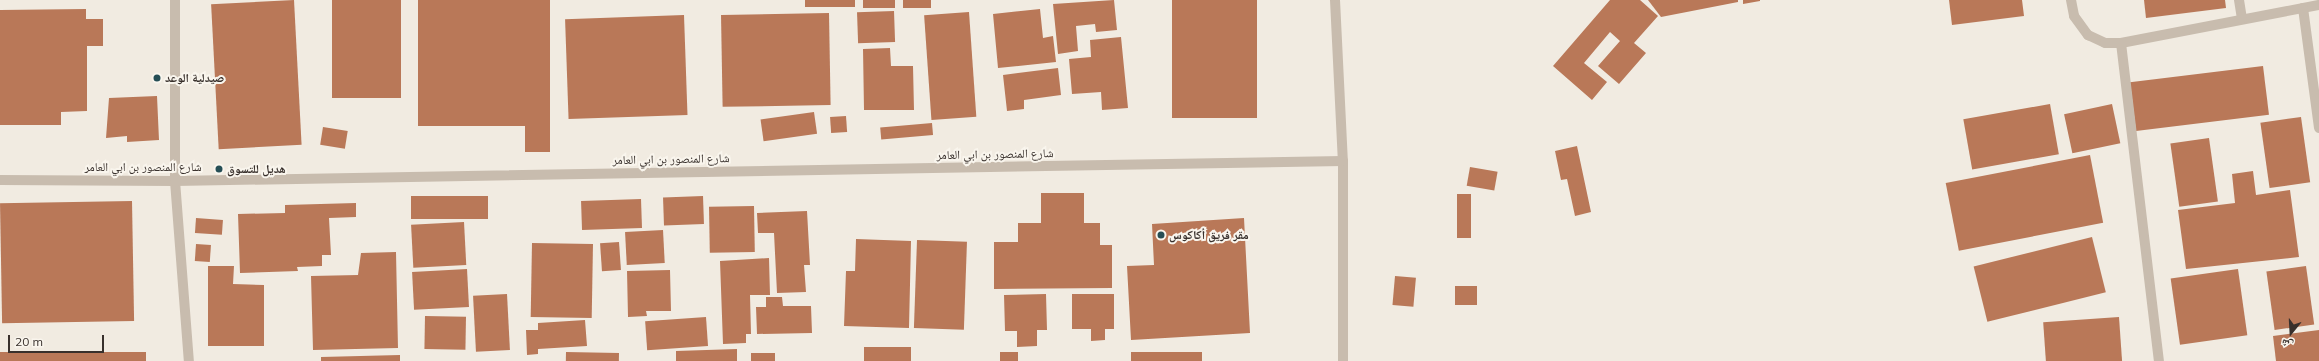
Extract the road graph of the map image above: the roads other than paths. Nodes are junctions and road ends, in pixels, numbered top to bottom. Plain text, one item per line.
1 (175, 0) edge
2 (1335, 0) edge
3 (2071, 0) edge
4 (2239, 0) edge
5 (2319, 5) edge
6 (2302, 8) junction
7 (2242, 19) junction
8 (2121, 43) junction
9 (2319, 128) edge
10 (1342, 161) junction
11 (0, 180) edge
12 (175, 181) junction
13 (189, 361) edge
14 (1343, 361) edge
15 (2159, 361) edge

1 - 12 street
2 - 10 street
3 - 8 street
4 - 7 street
5 - 6 street
6 - 7 street
6 - 9 street
7 - 8 street
8 - 15 street
10 - 12 street, شارع المنصور بن ابي العامر
10 - 14 street
11 - 12 street, شارع المنصور بن ابي العامر
12 - 13 street

